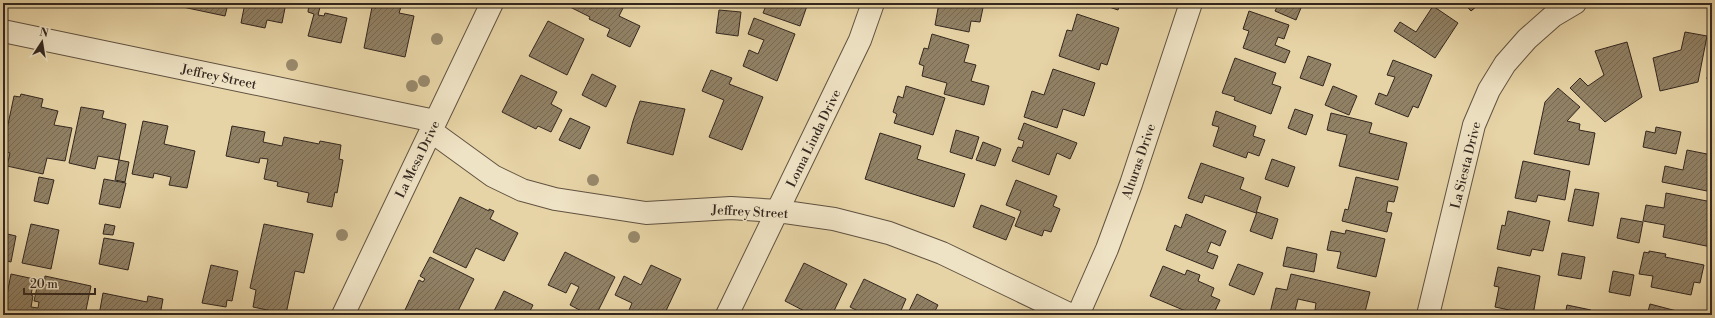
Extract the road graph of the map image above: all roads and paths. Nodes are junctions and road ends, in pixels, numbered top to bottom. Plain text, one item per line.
1 (492, 3) edge
2 (873, 3) edge
3 (1191, 3) edge
4 (1575, 3) edge
5 (3, 31) edge
6 (433, 126) junction
7 (778, 211) junction
8 (343, 315) edge
9 (727, 315) edge
10 (1071, 315) edge
11 (1078, 315) edge
12 (1428, 315) edge

1 - 6 street, La Mesa Drive
2 - 7 street, Loma Linda Drive
3 - 11 street, Alturas Drive
4 - 12 street, La Siesta Drive
5 - 6 street, Jeffrey Street
6 - 7 street, Jeffrey Street
6 - 8 street, La Mesa Drive
7 - 9 street, Loma Linda Drive
7 - 10 street, Jeffrey Street

